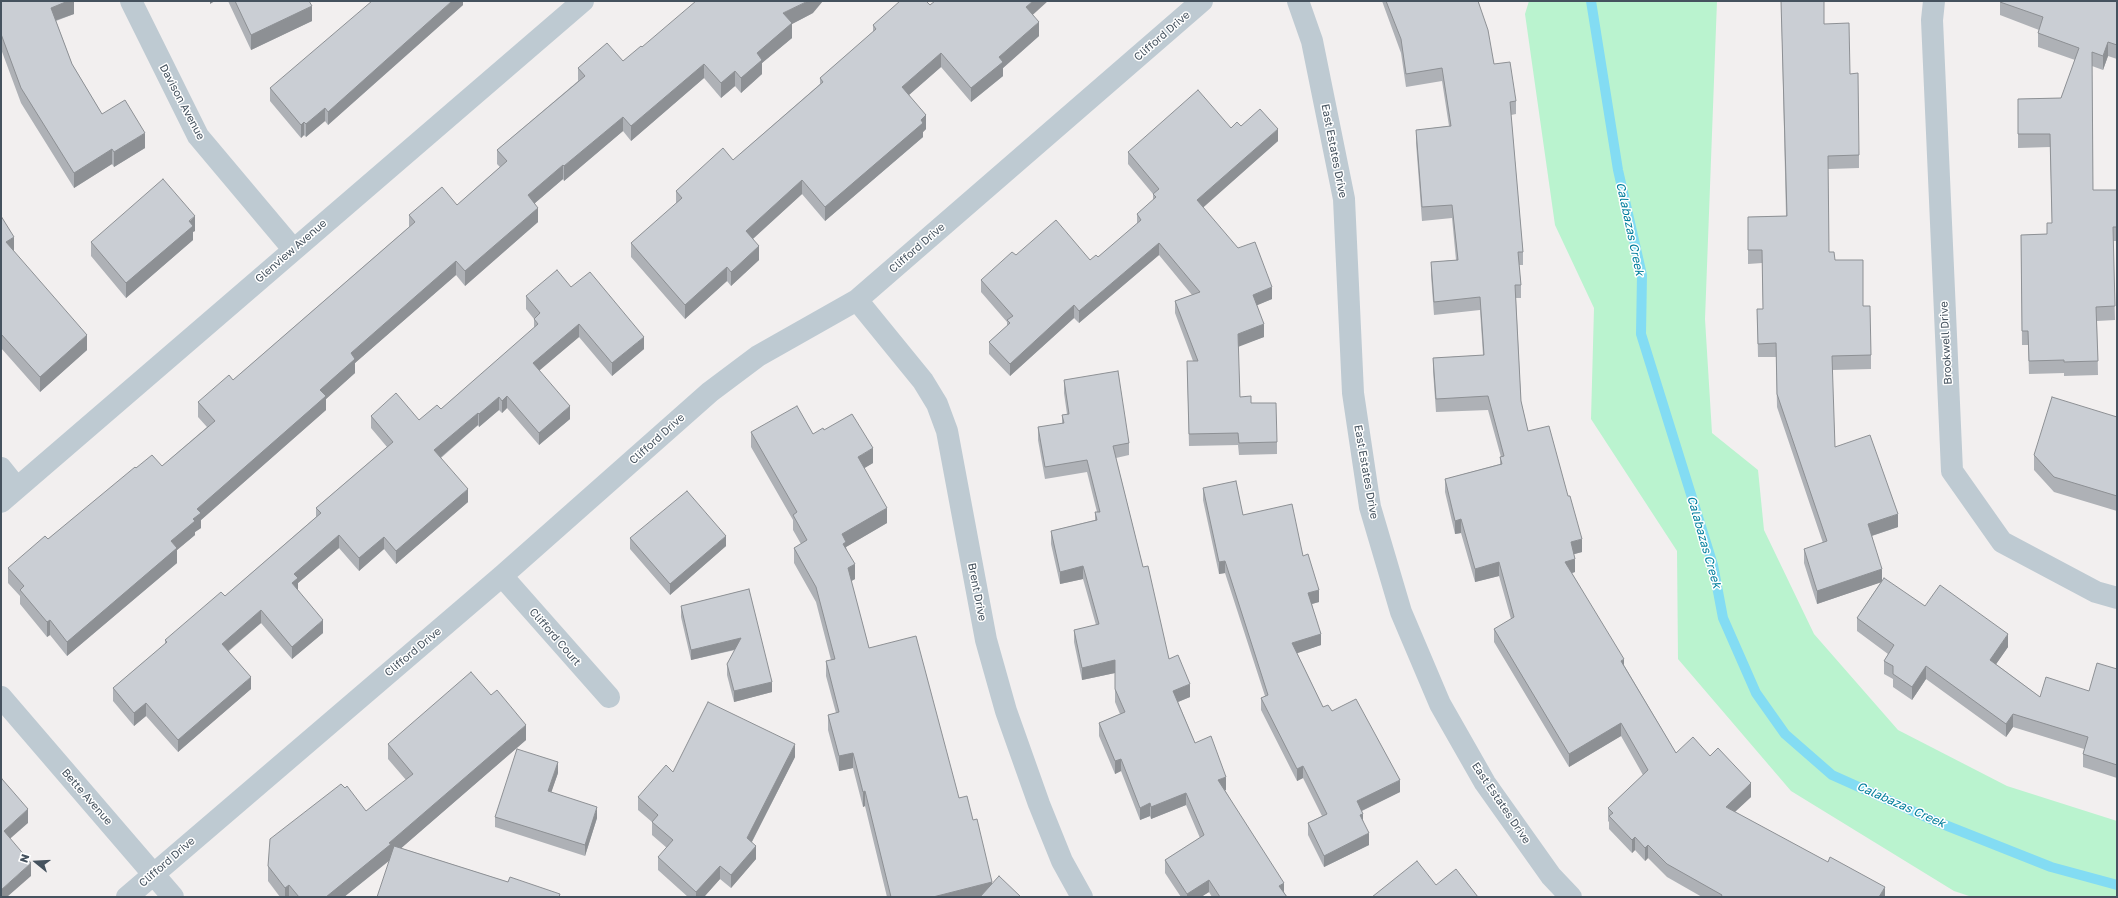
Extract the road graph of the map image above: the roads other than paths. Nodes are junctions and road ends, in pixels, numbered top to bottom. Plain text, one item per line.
1 (130, 1) edge
2 (1202, 1) edge
3 (1298, 1) edge
4 (1934, 1) edge
5 (571, 5) edge
6 (293, 249) junction
7 (857, 300) junction
8 (1, 468) edge
9 (9, 495) edge
10 (502, 576) junction
11 (2117, 598) edge
12 (1, 697) edge
13 (609, 697) dead end
14 (153, 874) junction
15 (127, 897) edge
16 (173, 897) edge
17 (1082, 897) edge
18 (1571, 897) edge

1 - 6 street, Davison Avenue
2 - 7 street, Clifford Drive
3 - 18 street, East Estates Drive
4 - 11 street, Brookwell Drive
5 - 6 street, Glenview Avenue
6 - 9 street, Glenview Avenue
7 - 10 street, Clifford Drive
7 - 17 street, Brent Drive
8 - 9 street
10 - 13 street, Clifford Court
10 - 14 street, Clifford Drive
12 - 14 street, Bette Avenue
14 - 15 street, Clifford Drive
14 - 16 street, Bette Avenue

